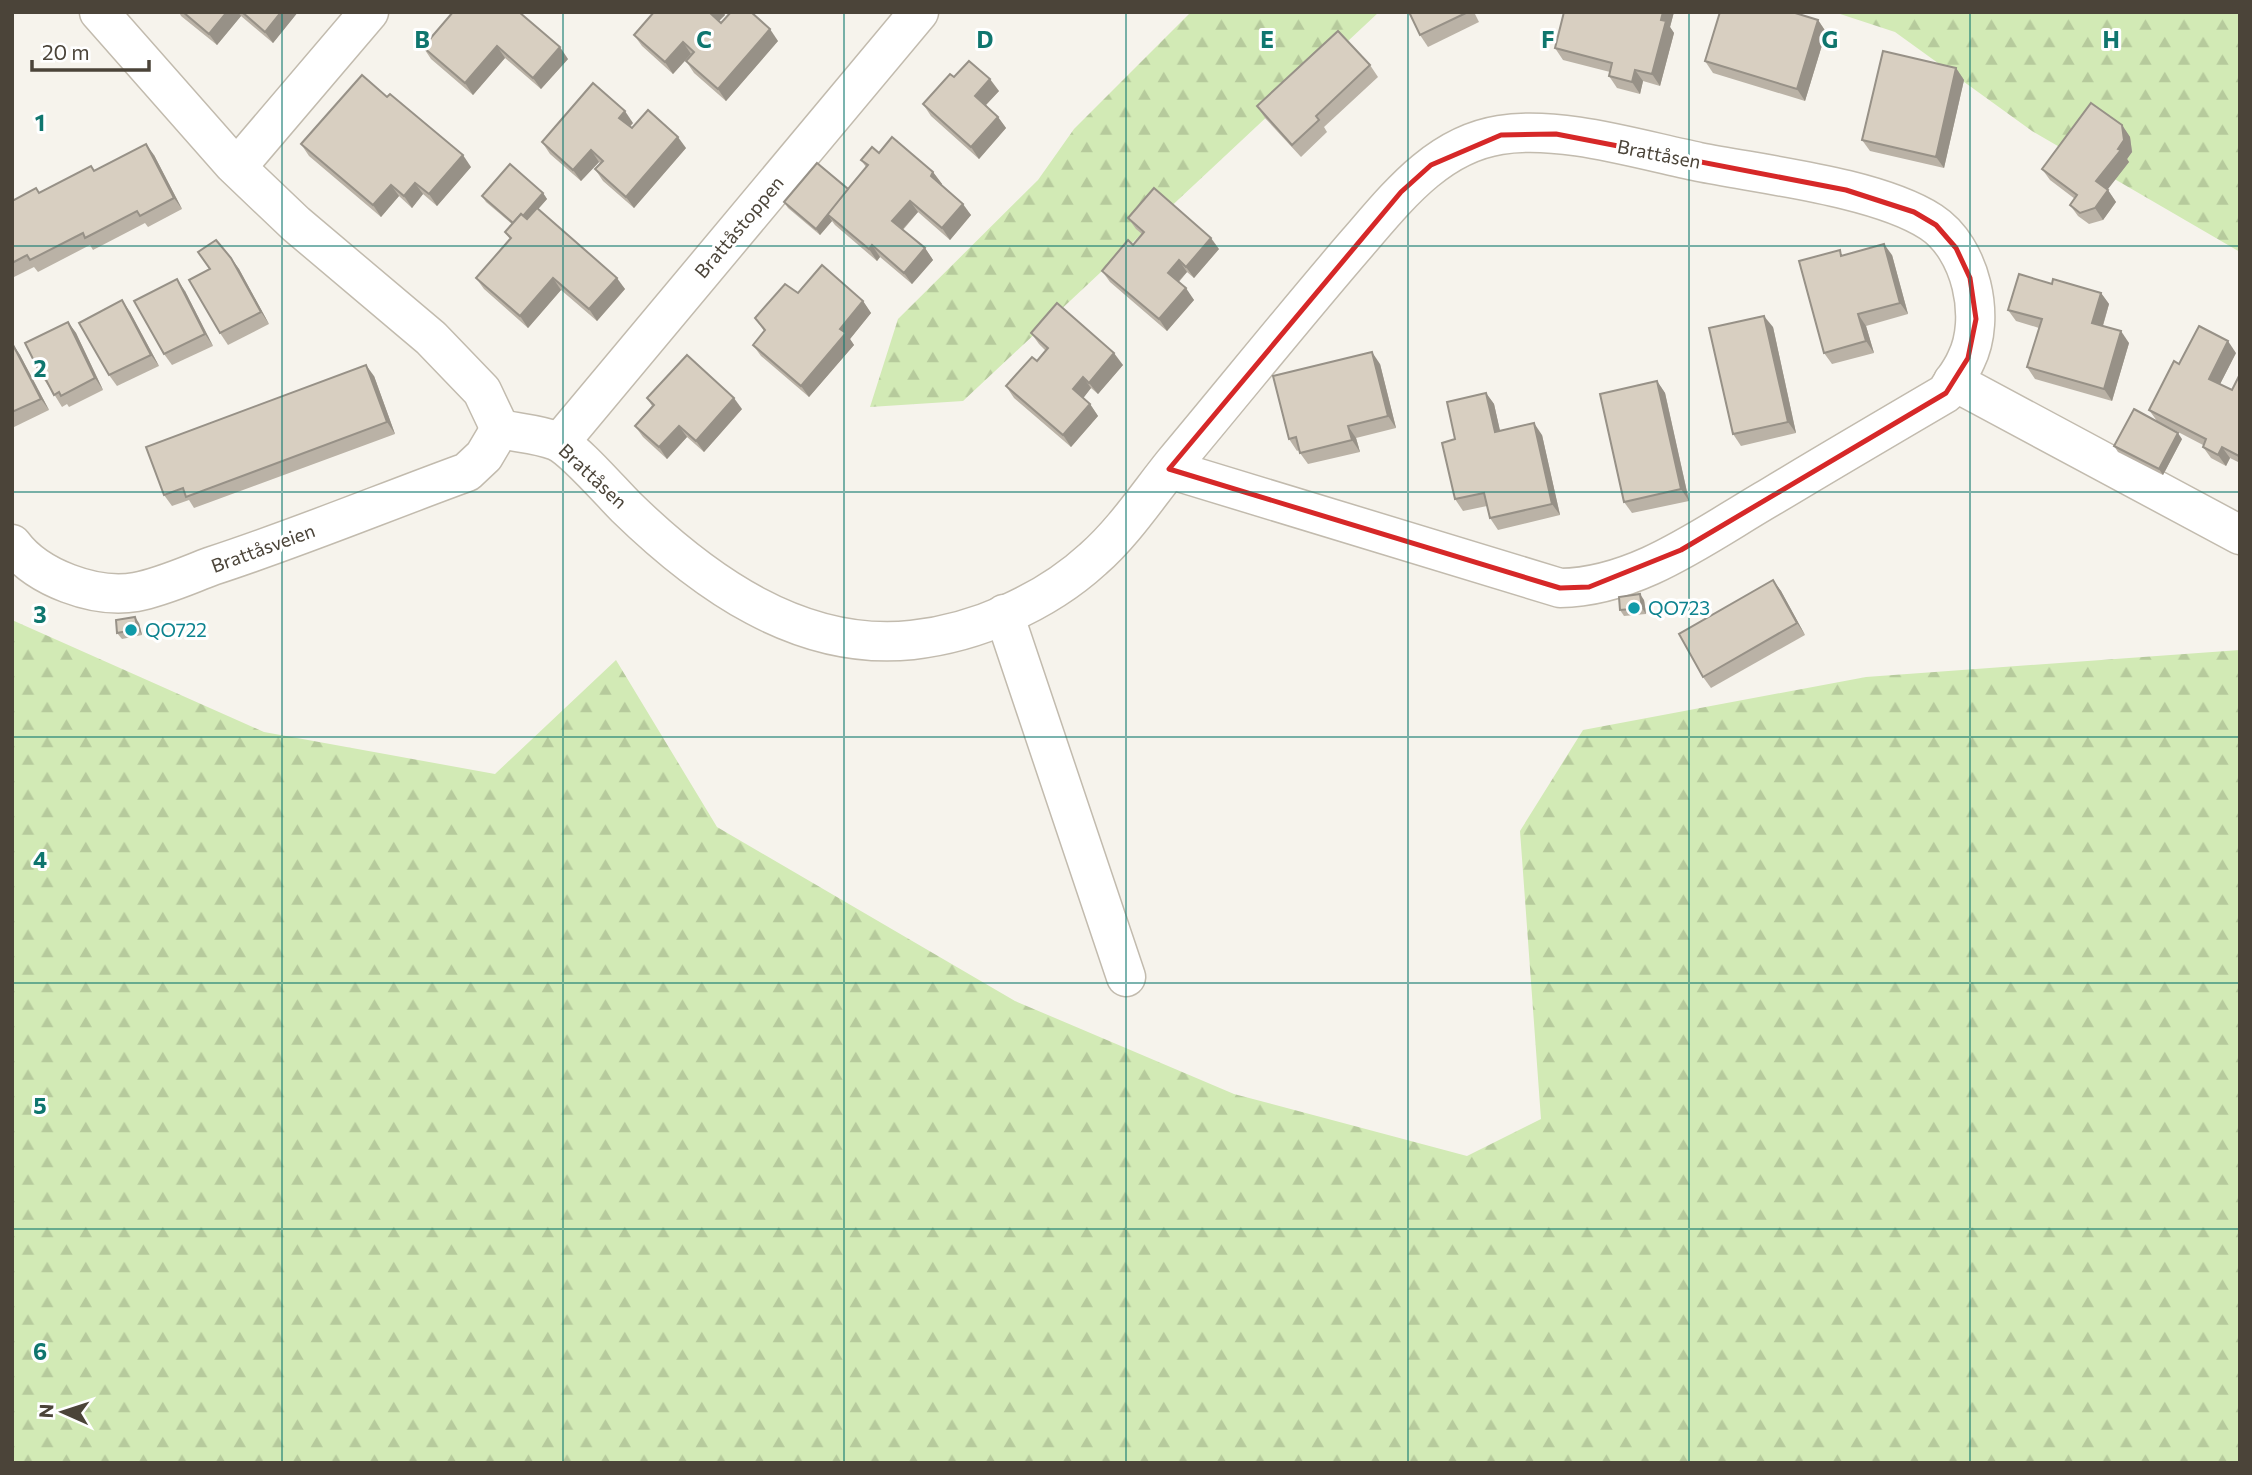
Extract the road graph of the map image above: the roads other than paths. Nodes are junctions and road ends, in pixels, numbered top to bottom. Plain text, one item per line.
1 (99, 12) edge
2 (369, 12) edge
3 (919, 12) edge
4 (237, 167) junction
5 (1953, 381) junction
6 (500, 429) junction
7 (560, 442) junction
8 (1169, 469) junction
9 (2240, 534) edge
10 (12, 544) edge
11 (1004, 614) junction
12 (1126, 977) dead end

1 - 4 street
2 - 4 street
3 - 7 street, Brattåstoppen
4 - 6 street
5 - 8 street, Brattåsen
5 - 8 street, Brattåsen
5 - 9 street
6 - 7 street, Brattåsen
6 - 10 street, Brattåsveien
7 - 11 street, Brattåsen
8 - 11 street, Brattåsen
11 - 12 street

